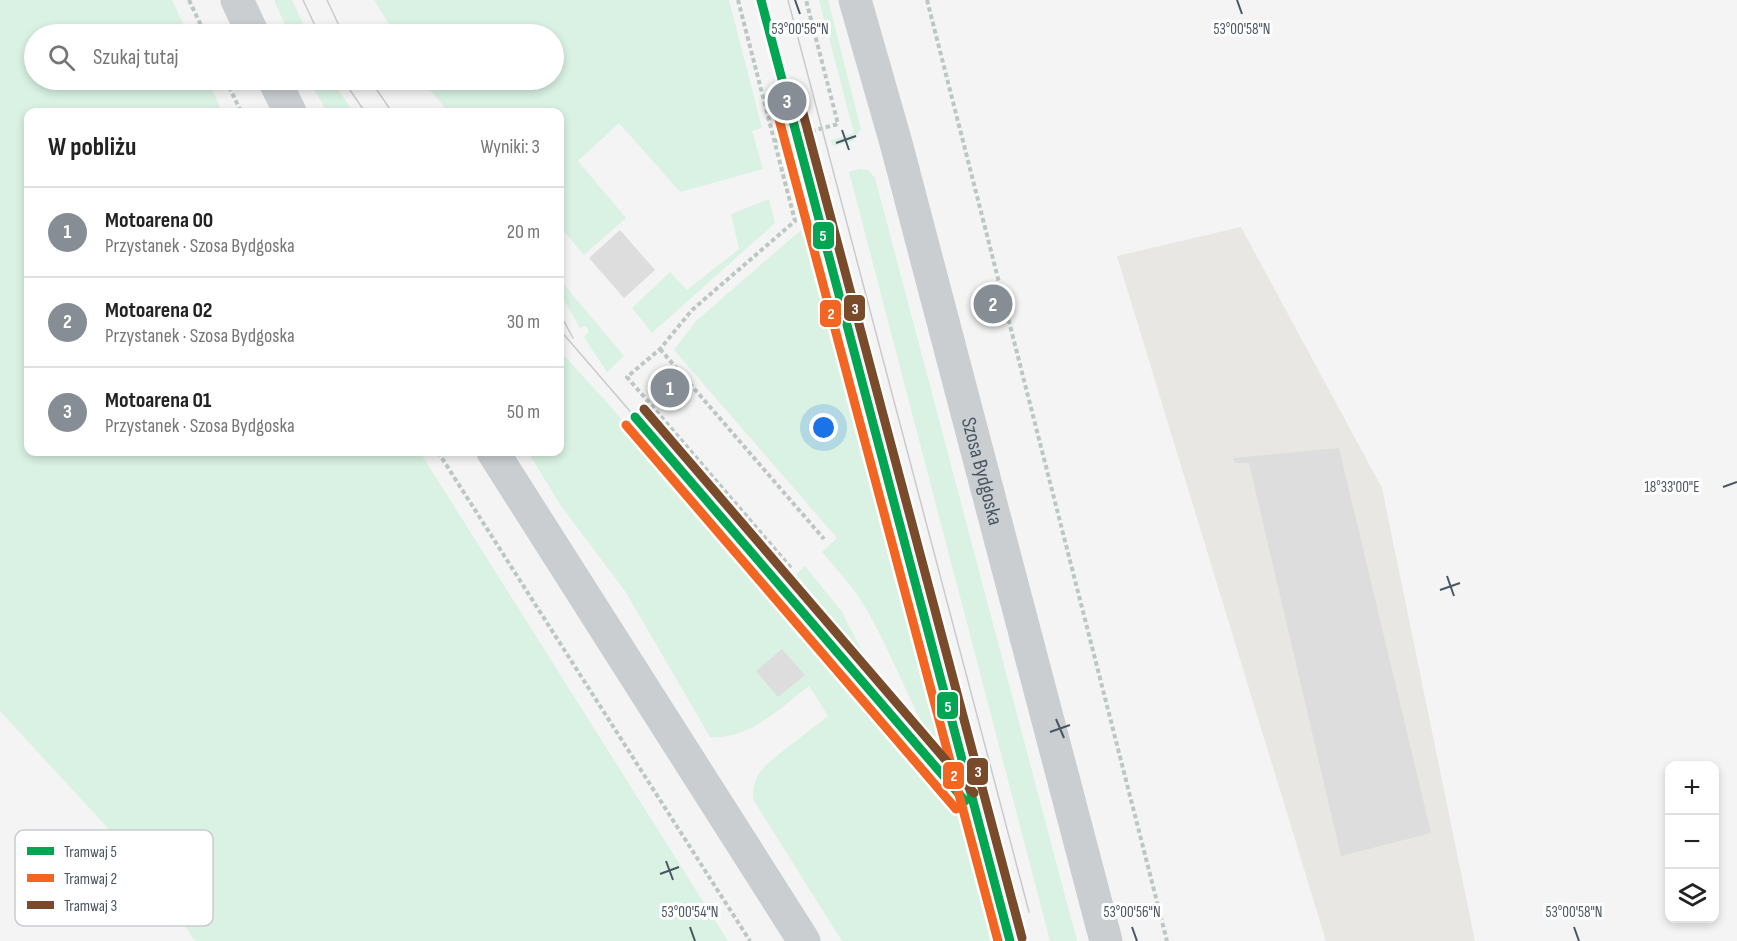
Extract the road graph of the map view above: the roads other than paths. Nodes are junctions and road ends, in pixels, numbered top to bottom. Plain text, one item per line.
1 (237, 0) edge
2 (855, 0) edge
3 (248, 24) edge
4 (279, 90) edge
5 (288, 108) edge
6 (496, 456) edge
7 (804, 941) edge
8 (1106, 941) edge

1 - 3 main road
2 - 8 main road, Szosa Bydgoska
4 - 5 main road
6 - 7 main road

